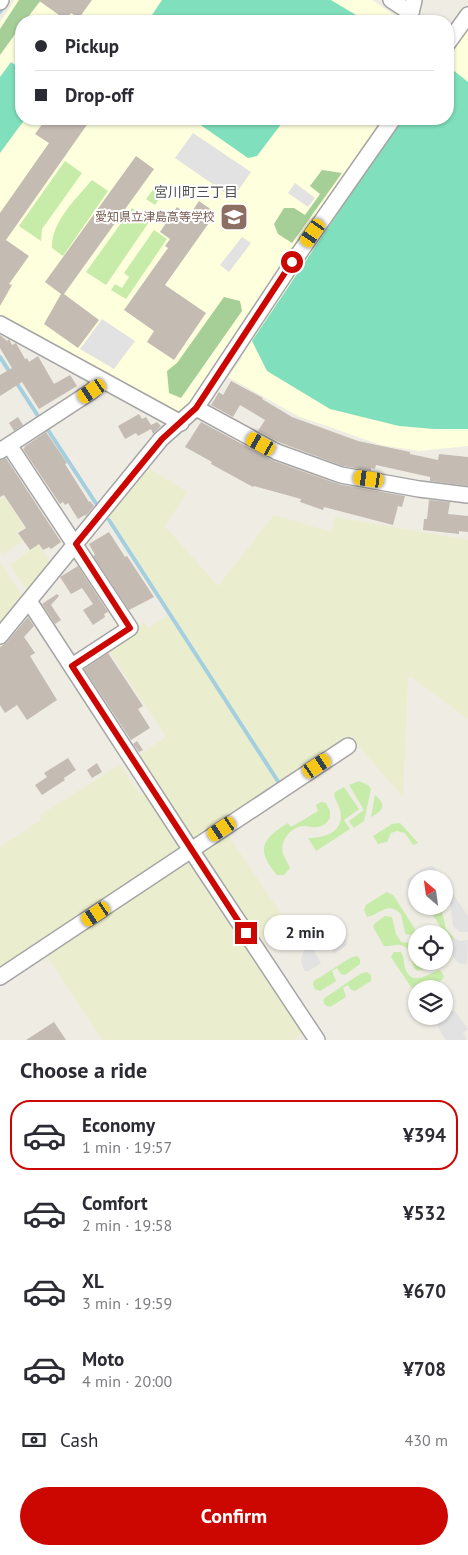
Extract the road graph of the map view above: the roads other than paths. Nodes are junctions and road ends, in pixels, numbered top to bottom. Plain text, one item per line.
1 (390, 0) edge
2 (414, 0) edge
3 (468, 15) edge
4 (454, 35) edge
5 (389, 125) edge
6 (0, 324) edge
7 (102, 380) junction
8 (196, 408) junction
9 (181, 423) junction
10 (5, 448) edge
11 (468, 495) edge
12 (76, 544) junction
13 (29, 600) junction
14 (0, 636) edge
15 (72, 666) junction
16 (348, 746) dead end
17 (191, 850) junction
18 (0, 977) edge
19 (310, 1037) edge

1 - 2 street
3 - 4 street
5 - 8 street
6 - 7 street
7 - 9 street
7 - 10 street
8 - 9 street
8 - 11 street
9 - 12 street
10 - 12 street
12 - 13 street
12 - 15 street
13 - 14 street
13 - 15 street
15 - 17 street
16 - 17 street
17 - 18 street
17 - 19 street

